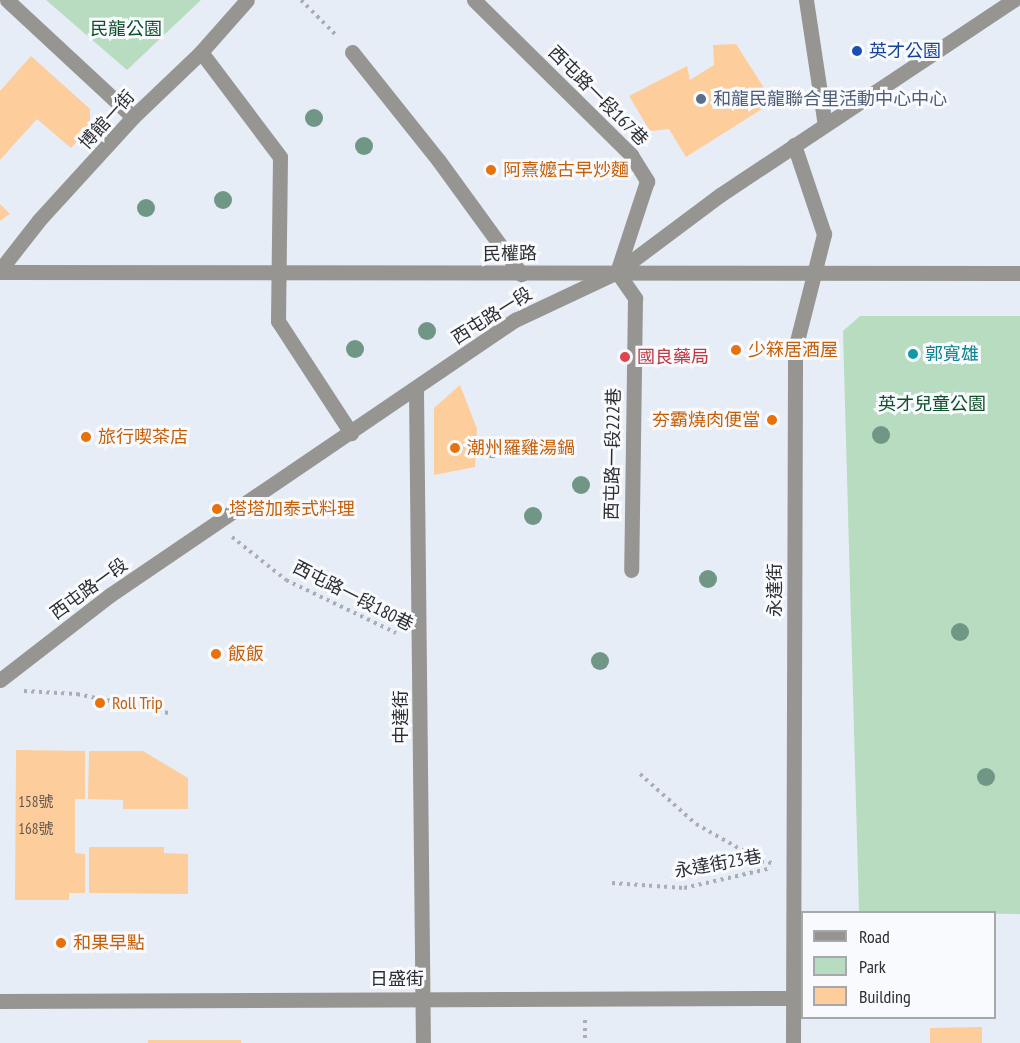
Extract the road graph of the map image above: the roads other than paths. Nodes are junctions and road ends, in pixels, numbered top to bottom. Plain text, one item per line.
1 (6, 0) edge
2 (247, 0) edge
3 (474, 0) edge
4 (806, 0) edge
5 (1014, 0) edge
6 (201, 52) junction
7 (352, 52) road end
8 (133, 117) junction
9 (825, 125) junction
10 (794, 145) junction
11 (0, 271) edge
12 (812, 271) junction
13 (276, 272) junction
14 (617, 272) junction
15 (1020, 273) edge
16 (521, 274) junction
17 (416, 390) junction
18 (351, 433) junction
19 (631, 570) dead end
20 (6, 685) edge
21 (794, 998) junction
22 (423, 999) junction
23 (0, 1001) edge
24 (423, 1043) edge
25 (793, 1043) edge

1 - 8 street
2 - 6 street, 博館一街
3 - 14 street, 西屯路一段167巷
4 - 9 street
5 - 9 street, 西屯路一段
6 - 8 street, 博館一街
6 - 13 street
7 - 16 street
8 - 11 street, 博館一街
9 - 10 street, 西屯路一段
10 - 12 street, 永達街
10 - 14 street, 西屯路一段
11 - 13 street, 民權路
12 - 14 street, 民權路
12 - 15 street, 民權路
12 - 21 street, 永達街
13 - 16 street, 民權路
13 - 18 street
14 - 16 street, 民權路
14 - 17 street, 西屯路一段
14 - 19 street, 西屯路一段222巷
17 - 18 street, 西屯路一段
17 - 22 street, 中達街
18 - 20 street, 西屯路一段
21 - 22 street, 日盛街
21 - 25 street, 永達街
22 - 23 street, 日盛街
22 - 24 street, 中達街

